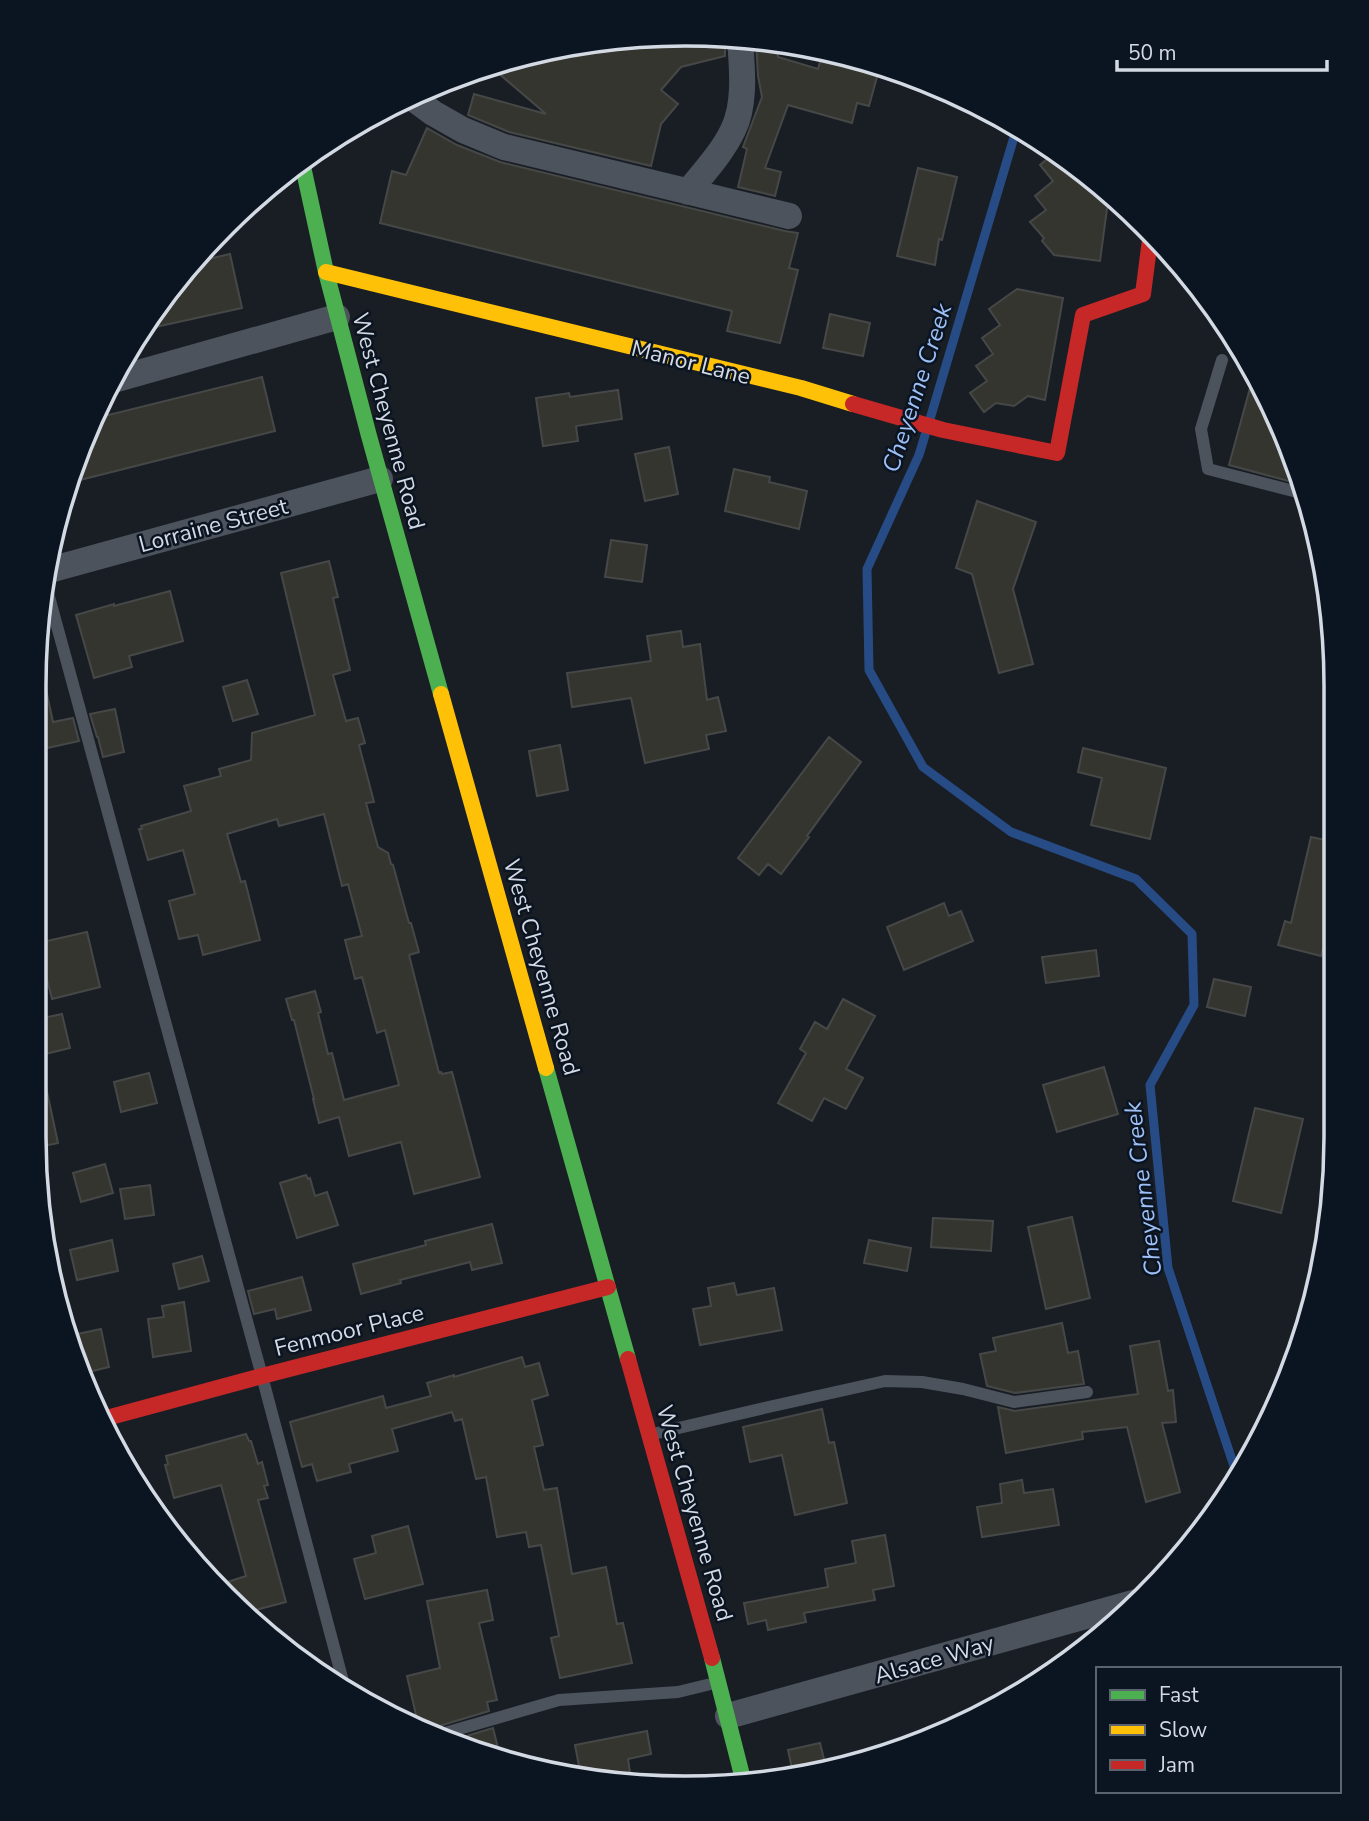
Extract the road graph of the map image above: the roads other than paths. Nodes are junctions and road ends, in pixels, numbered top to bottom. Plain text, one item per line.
1 (741, 48) edge
2 (420, 103) edge
3 (304, 172) edge
4 (688, 192) junction
5 (789, 216) dead end
6 (1149, 247) edge
7 (326, 272) junction
8 (337, 317) junction
9 (1222, 360) dead end
10 (125, 377) edge
11 (380, 479) junction
12 (1294, 491) edge
13 (57, 568) edge
14 (51, 606) edge
15 (608, 1287) junction
16 (262, 1376) junction
17 (1087, 1392) dead end
18 (110, 1417) edge
19 (649, 1435) junction
20 (1115, 1608) edge
21 (342, 1676) edge
22 (718, 1682) junction
23 (728, 1716) junction
24 (450, 1731) edge
25 (741, 1773) edge

1 - 4 street
2 - 4 street
3 - 7 main road, West Cheyenne Road
4 - 5 street
6 - 7 main road, Manor Lane
7 - 8 main road, West Cheyenne Road
8 - 10 street
8 - 11 main road, West Cheyenne Road
9 - 12 lane
11 - 13 street, Lorraine Street
11 - 15 main road, West Cheyenne Road
14 - 16 lane
15 - 16 main road, Fenmoor Place
15 - 19 main road, West Cheyenne Road
16 - 18 main road, Fenmoor Place
16 - 21 lane
17 - 19 lane
19 - 22 main road, West Cheyenne Road
20 - 23 street, Alsace Way
22 - 23 main road, West Cheyenne Road
22 - 24 lane
23 - 25 main road, West Cheyenne Road

